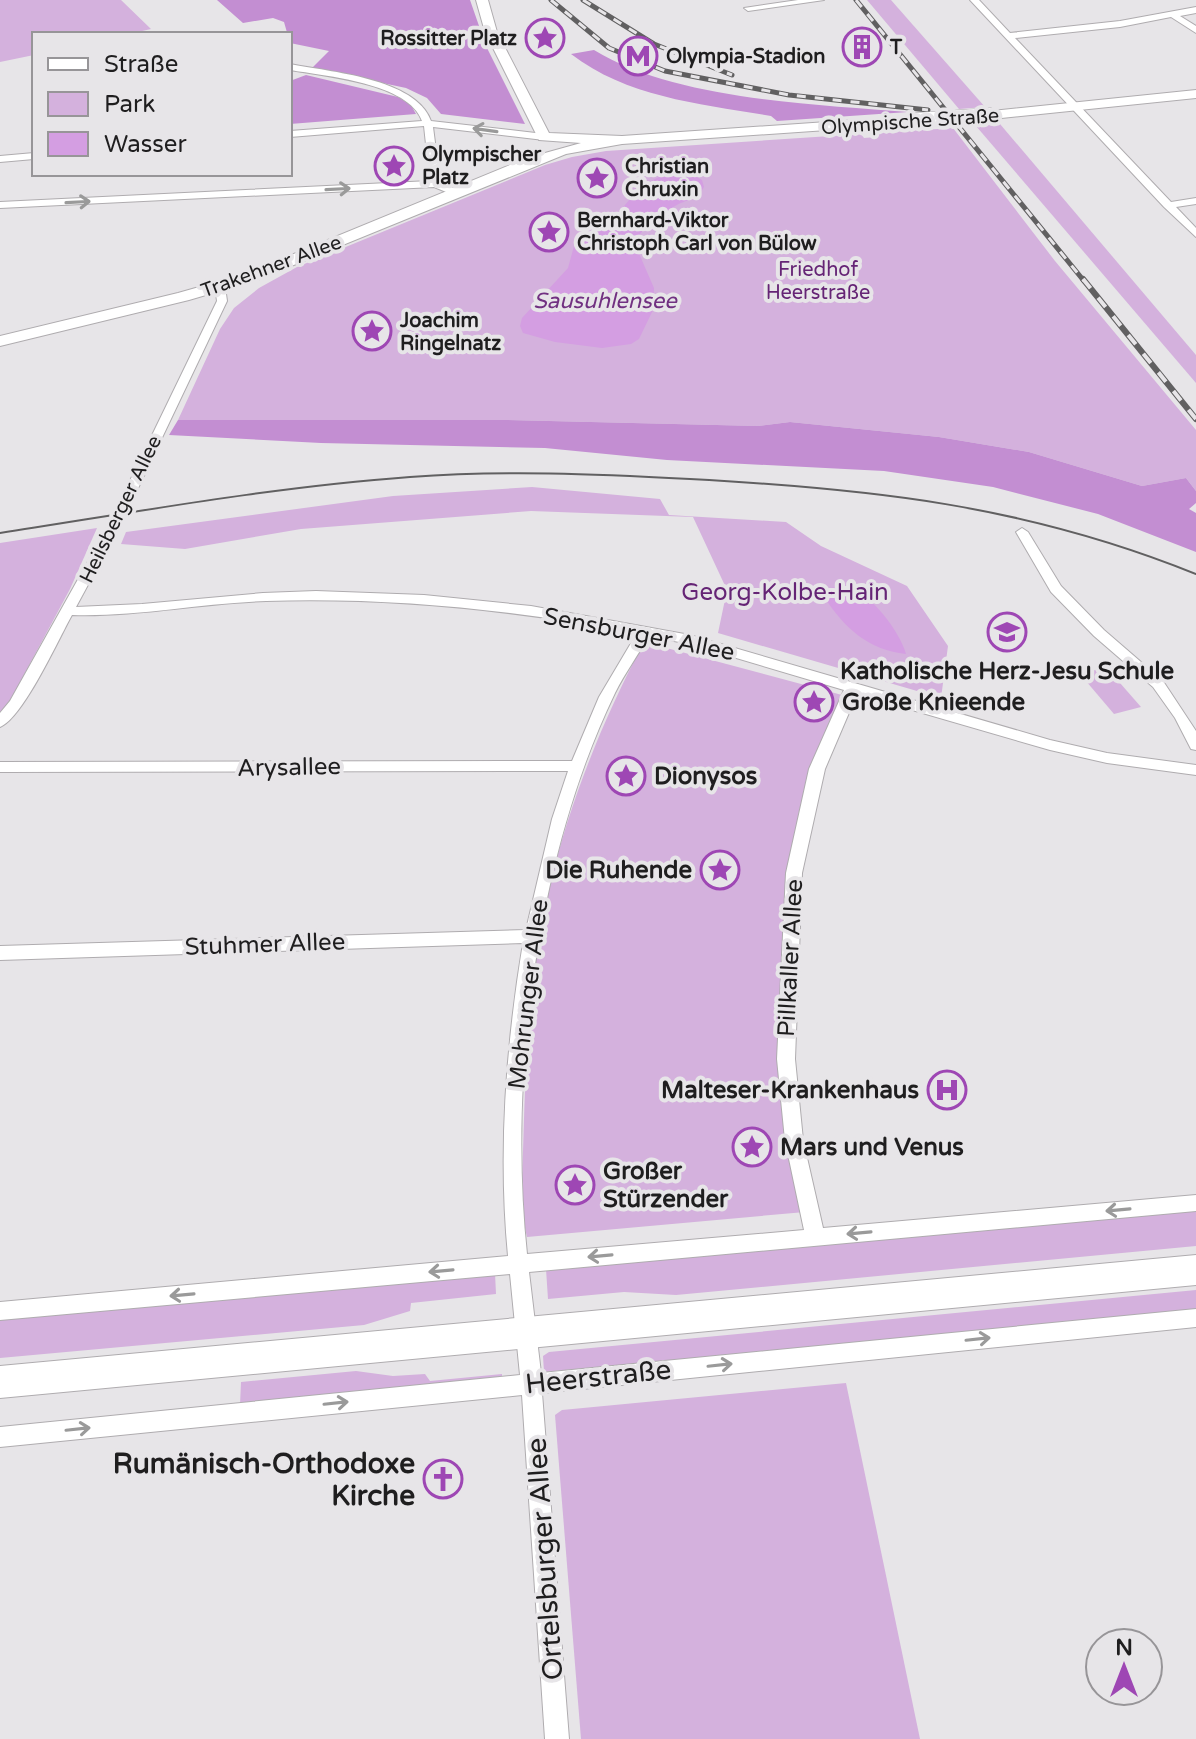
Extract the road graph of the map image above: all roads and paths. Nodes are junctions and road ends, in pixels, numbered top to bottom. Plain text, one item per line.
1 (482, 0) edge
2 (820, 0) edge
3 (974, 0) edge
4 (748, 8) dead end
5 (1196, 10) edge
6 (1173, 15) junction
7 (1196, 30) edge
8 (1008, 36) junction
9 (292, 67) edge
10 (1196, 94) edge
11 (1076, 108) junction
12 (426, 123) junction
13 (292, 134) edge
14 (544, 137) junction
15 (622, 140) junction
16 (32, 156) edge
17 (0, 159) edge
18 (532, 161) junction
19 (435, 184) junction
20 (456, 193) junction
21 (1196, 201) edge
22 (0, 205) edge
23 (1168, 205) junction
24 (1196, 234) edge
25 (220, 287) junction
26 (0, 341) edge
27 (1022, 532) dead end
28 (69, 611) junction
29 (646, 630) junction
30 (853, 687) junction
31 (0, 722) edge
32 (1196, 745) edge
33 (577, 766) junction
34 (0, 767) edge
35 (1196, 770) edge
36 (530, 936) junction
37 (0, 953) edge
38 (1196, 1203) edge
39 (815, 1237) junction
40 (519, 1264) junction
41 (1196, 1270) edge
42 (0, 1311) edge
43 (1196, 1318) edge
44 (527, 1332) junction
45 (0, 1382) edge
46 (531, 1383) junction
47 (0, 1437) edge
48 (557, 1739) edge

1 - 14 main road
2 - 4 street
3 - 8 street
5 - 6 street
6 - 7 street
6 - 8 street
8 - 11 street
9 - 12 street
10 - 11 main road, Olympische Straße
11 - 15 main road, Olympische Straße, bridge
11 - 23 street
12 - 13 street
14 -> 12 street
12 - 19 street
14 - 15 main road, Olympische Straße
14 - 18 main road
15 - 18 main road, Olympische Straße
16 - 17 street
18 - 20 main road, Trakehner Allee
19 - 20 street
22 -> 19 street
20 - 25 main road, Trakehner Allee
21 - 23 street
23 - 24 street
25 - 26 main road, Trakehner Allee
25 - 28 street, Heilsberger Allee
27 - 32 street
28 - 29 street, Sensburger Allee
28 - 31 street, Heilsberger Allee
29 - 30 street, Sensburger Allee
29 - 33 street, Mohrunger Allee
30 - 35 street, Sensburger Allee
30 - 39 street, Pillkaller Allee
33 - 34 street, Arysallee
33 - 36 street, Mohrunger Allee
36 - 37 street, Stuhmer Allee
36 - 40 street, Mohrunger Allee
38 -> 39 street
39 -> 40 street
40 -> 42 street
40 - 44 street, Mohrunger Allee
41 - 44 main road, Heerstraße
46 -> 43 street, Heerstraße
44 - 45 main road, Heerstraße
44 - 46 street, Ortelsburger Allee
47 -> 46 street, Heerstraße
46 - 48 street, Ortelsburger Allee

